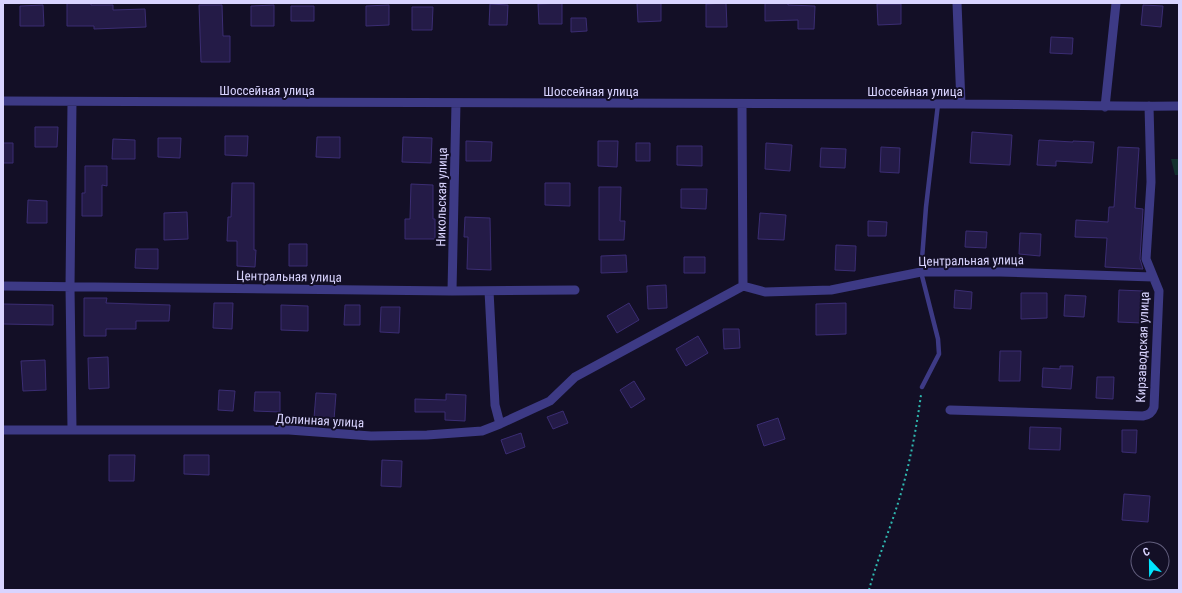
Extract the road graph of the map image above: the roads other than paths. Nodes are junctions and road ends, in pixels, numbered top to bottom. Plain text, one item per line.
1 (957, 3) edge
2 (1116, 3) edge
3 (3, 102) edge
4 (72, 102) junction
5 (456, 103) junction
6 (742, 104) junction
7 (938, 104) junction
8 (961, 104) junction
9 (1149, 106) junction
10 (1179, 106) edge
11 (1105, 107) junction
12 (921, 272) junction
13 (1153, 277) junction
14 (3, 286) edge
15 (743, 286) junction
16 (70, 287) junction
17 (576, 290) dead end
18 (452, 291) junction
19 (489, 291) junction
20 (922, 387) road end
21 (950, 410) dead end
22 (500, 424) junction
23 (72, 429) junction
24 (3, 430) edge

1 - 8 street
2 - 11 street
3 - 4 street, Шоссейная улица
4 - 5 street, Шоссейная улица
4 - 16 street
5 - 6 street, Шоссейная улица
5 - 18 street, Никольская улица
6 - 7 street, Шоссейная улица
6 - 15 street
7 - 8 street, Шоссейная улица
7 - 12 lane
8 - 11 street, Шоссейная улица
9 - 10 street, Шоссейная улица
9 - 11 street, Шоссейная улица
9 - 13 street, Кирзаводская улица
12 - 13 street, Центральная улица
12 - 15 street, Центральная улица
12 - 20 lane
13 - 21 street, Кирзаводская улица
14 - 16 street, Центральная улица
15 - 22 street, Долинная улица
16 - 18 street, Центральная улица
16 - 23 street
17 - 19 street, Центральная улица
18 - 19 street, Центральная улица
19 - 22 street
22 - 23 street, Долинная улица
23 - 24 street, Долинная улица

